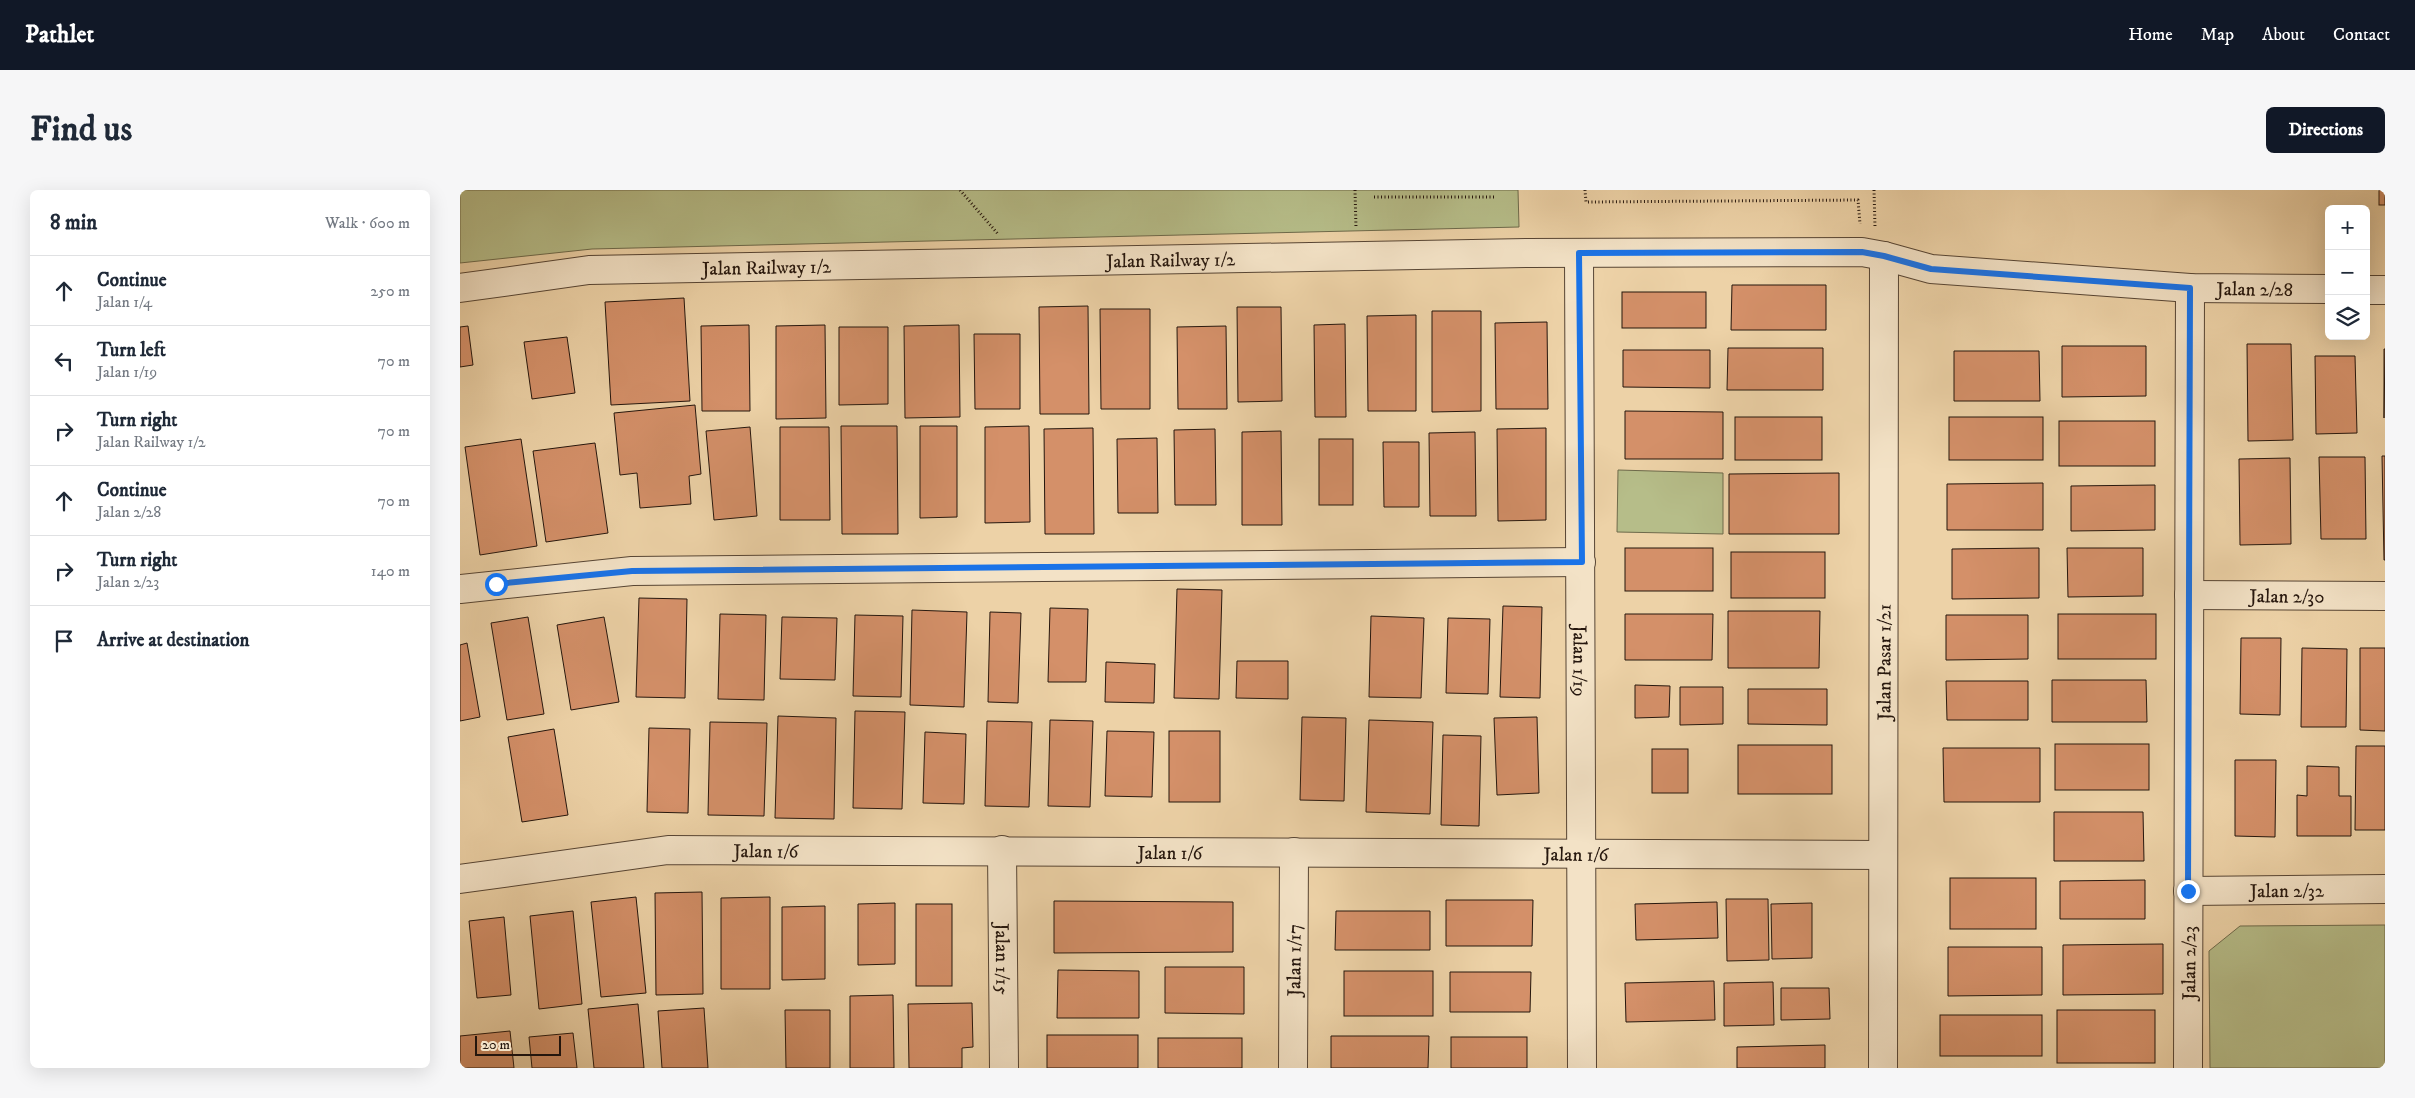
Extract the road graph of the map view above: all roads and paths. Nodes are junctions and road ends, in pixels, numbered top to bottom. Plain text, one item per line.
1 (960, 190) edge
2 (1355, 190) edge
3 (1585, 190) edge
4 (1874, 190) edge
5 (1374, 197) dead end
6 (1494, 197) dead end
7 (1858, 200) dead end
8 (1356, 229) dead end
9 (1579, 253) junction
10 (1880, 255) junction
11 (1023, 263) junction
12 (460, 288) edge
13 (2190, 288) junction
14 (2325, 289) edge
15 (2370, 290) edge
16 (2385, 290) edge
17 (1582, 562) junction
18 (460, 589) edge
19 (2189, 595) junction
20 (2385, 596) edge
21 (1002, 850) junction
22 (1294, 852) junction
23 (1582, 854) junction
24 (1883, 855) junction
25 (460, 879) edge
26 (2385, 889) edge
27 (2188, 891) junction
28 (1004, 1068) edge
29 (1293, 1068) edge
30 (1582, 1068) edge
31 (1883, 1068) edge
32 (2188, 1068) edge

1 - 11 path
2 - 8 path
3 - 7 path
4 - 10 path
5 - 6 path
9 - 10 street, Jalan Railway 1/2
9 - 11 street, Jalan Railway 1/2
9 - 17 street, Jalan 1/19
10 - 13 street, Jalan 2/28
10 - 24 street, Jalan Pasar 1/21
11 - 12 street, Jalan Railway 1/2
13 - 14 street, Jalan 2/28
13 - 19 street, Jalan 2/23
15 - 16 street
17 - 18 street
17 - 23 street, Jalan 1/19
19 - 20 street, Jalan 2/30
19 - 27 street, Jalan 2/23
21 - 22 street, Jalan 1/6
21 - 25 street, Jalan 1/6
21 - 28 street, Jalan 1/15
22 - 23 street, Jalan 1/6
22 - 29 street, Jalan 1/17
23 - 24 street, Jalan 1/6
23 - 30 street, Jalan 1/19
24 - 31 street, Jalan Pasar 1/21
26 - 27 street, Jalan 2/32
27 - 32 street, Jalan 2/23

